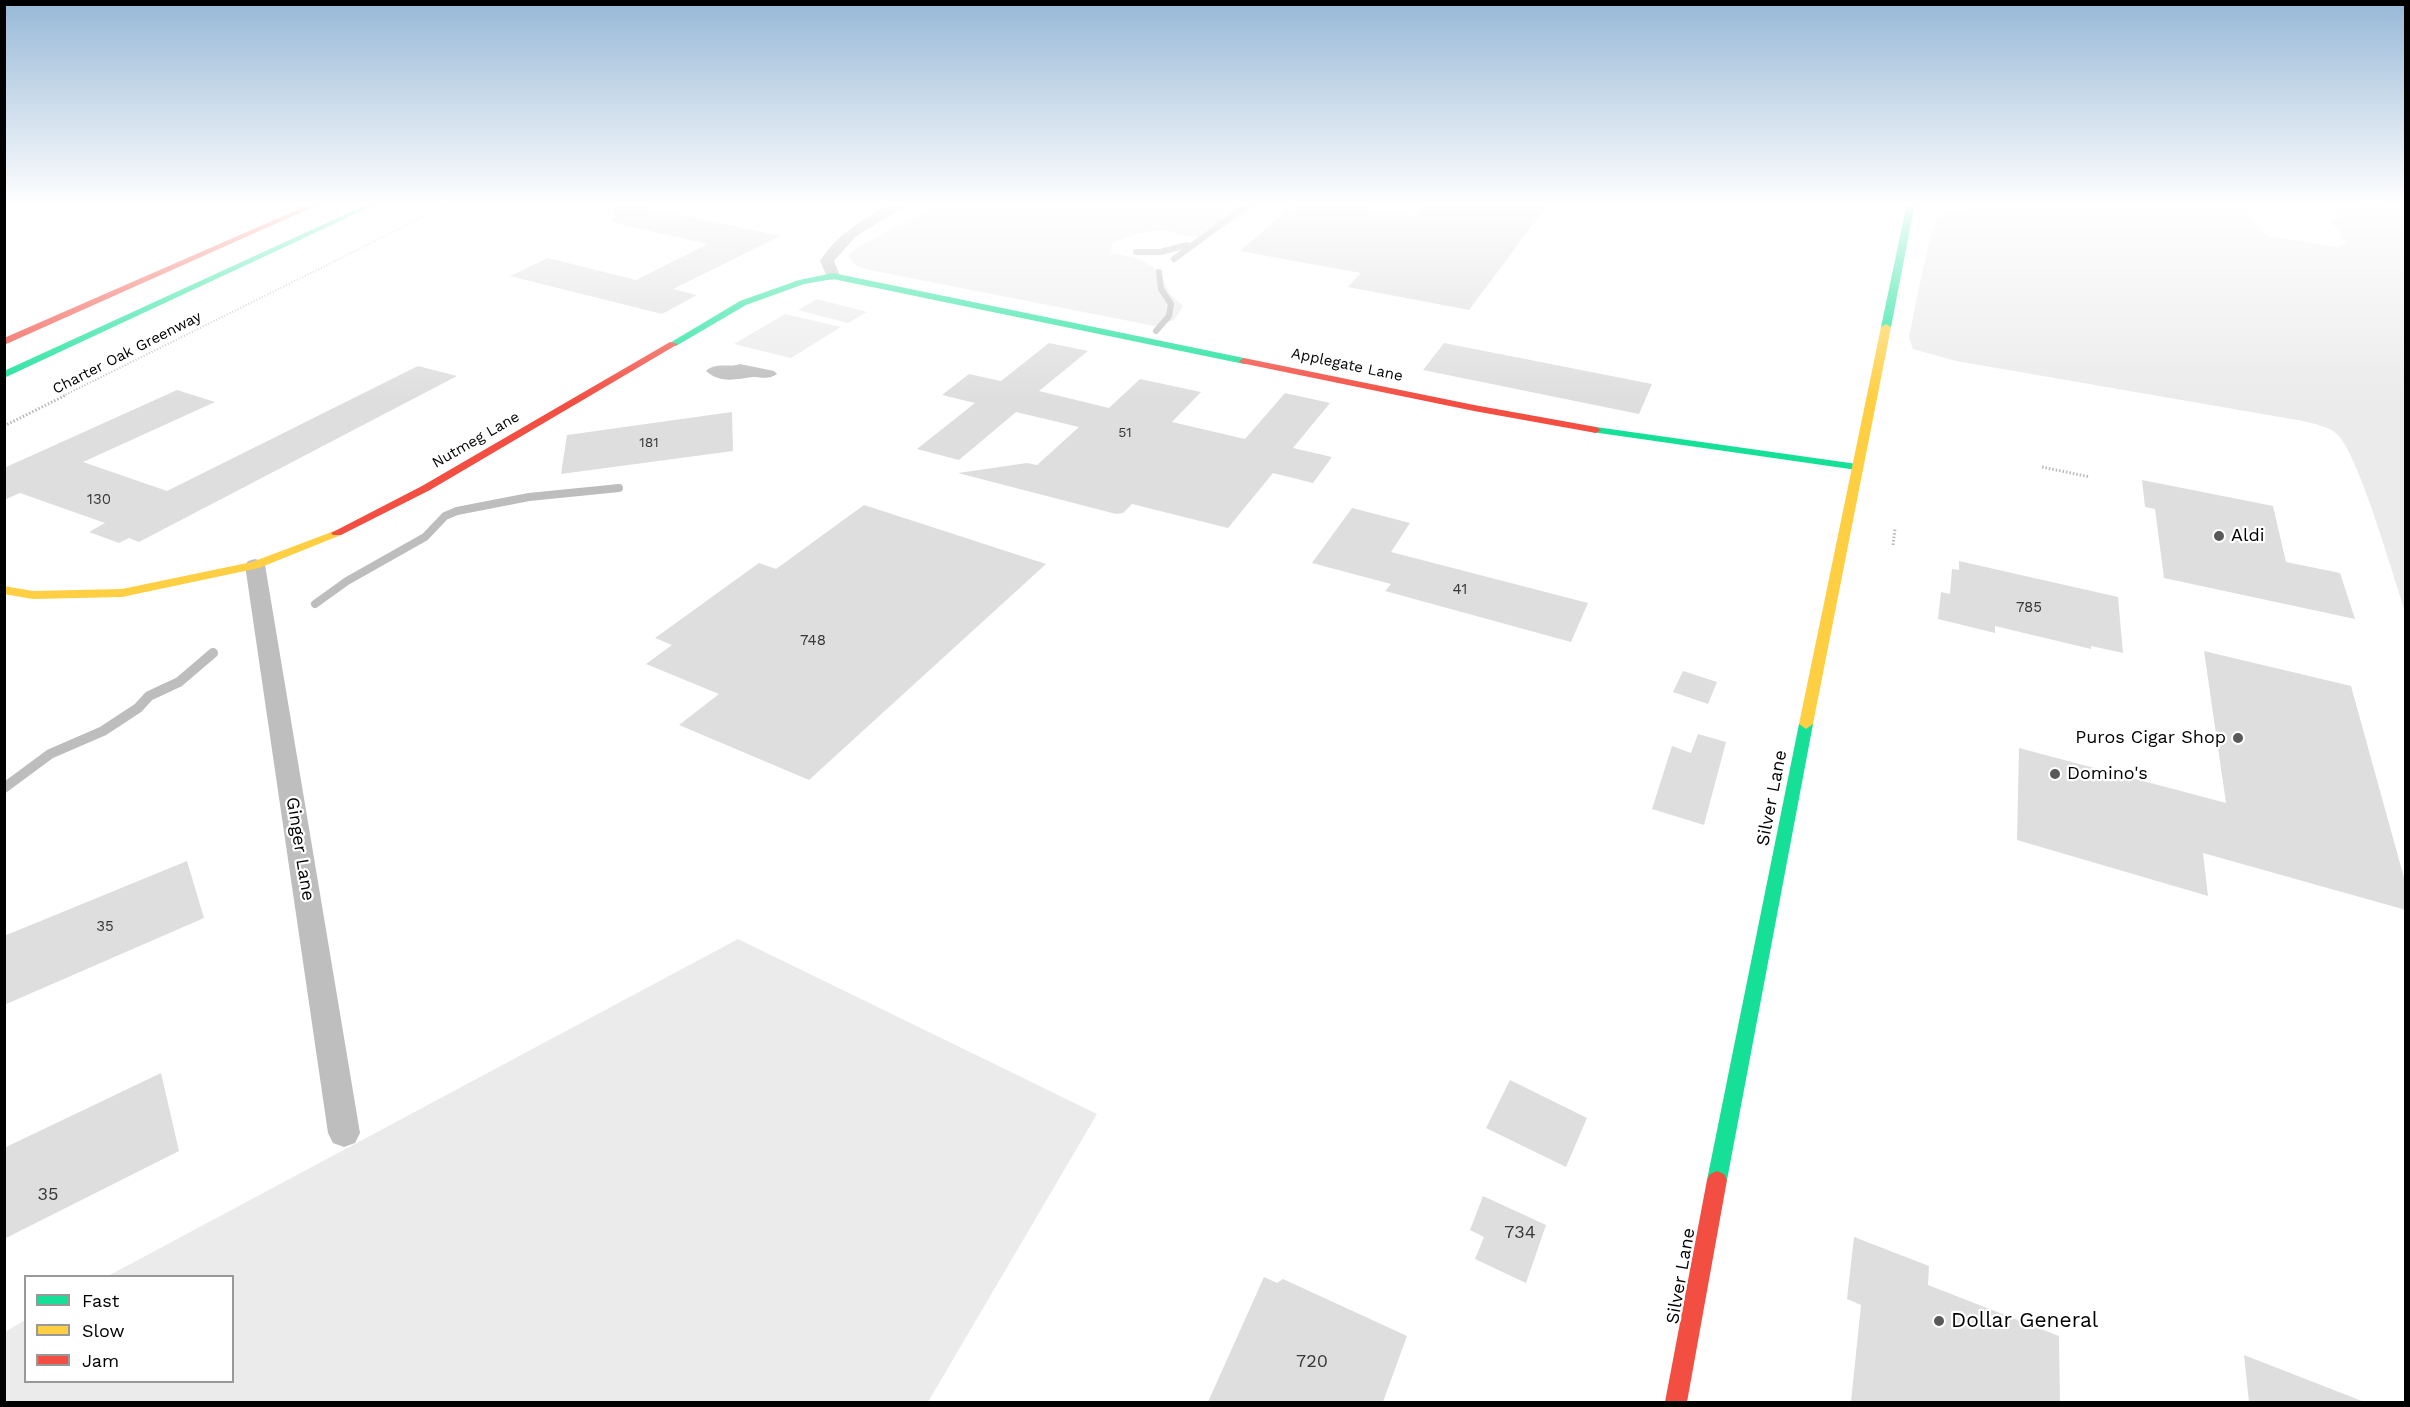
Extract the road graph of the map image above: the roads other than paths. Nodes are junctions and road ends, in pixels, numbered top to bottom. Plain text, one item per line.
1 (170, 269) edge
2 (191, 269) edge
3 (233, 269) edge
4 (830, 269) edge
5 (1898, 269) edge
6 (833, 276) junction
7 (4, 342) edge
8 (4, 353) edge
9 (4, 375) edge
10 (1857, 467) junction
11 (255, 565) junction
12 (4, 590) edge
13 (344, 1133) dead end
14 (1676, 1402) edge

1 - 7 main road
2 - 8 main road
3 - 9 main road
4 - 6 street
5 - 10 main road, Silver Lane
6 - 10 main road, Applegate Lane
6 - 11 main road, Nutmeg Lane
10 - 14 main road, Silver Lane
11 - 12 main road, Nutmeg Lane
11 - 13 street, Ginger Lane

